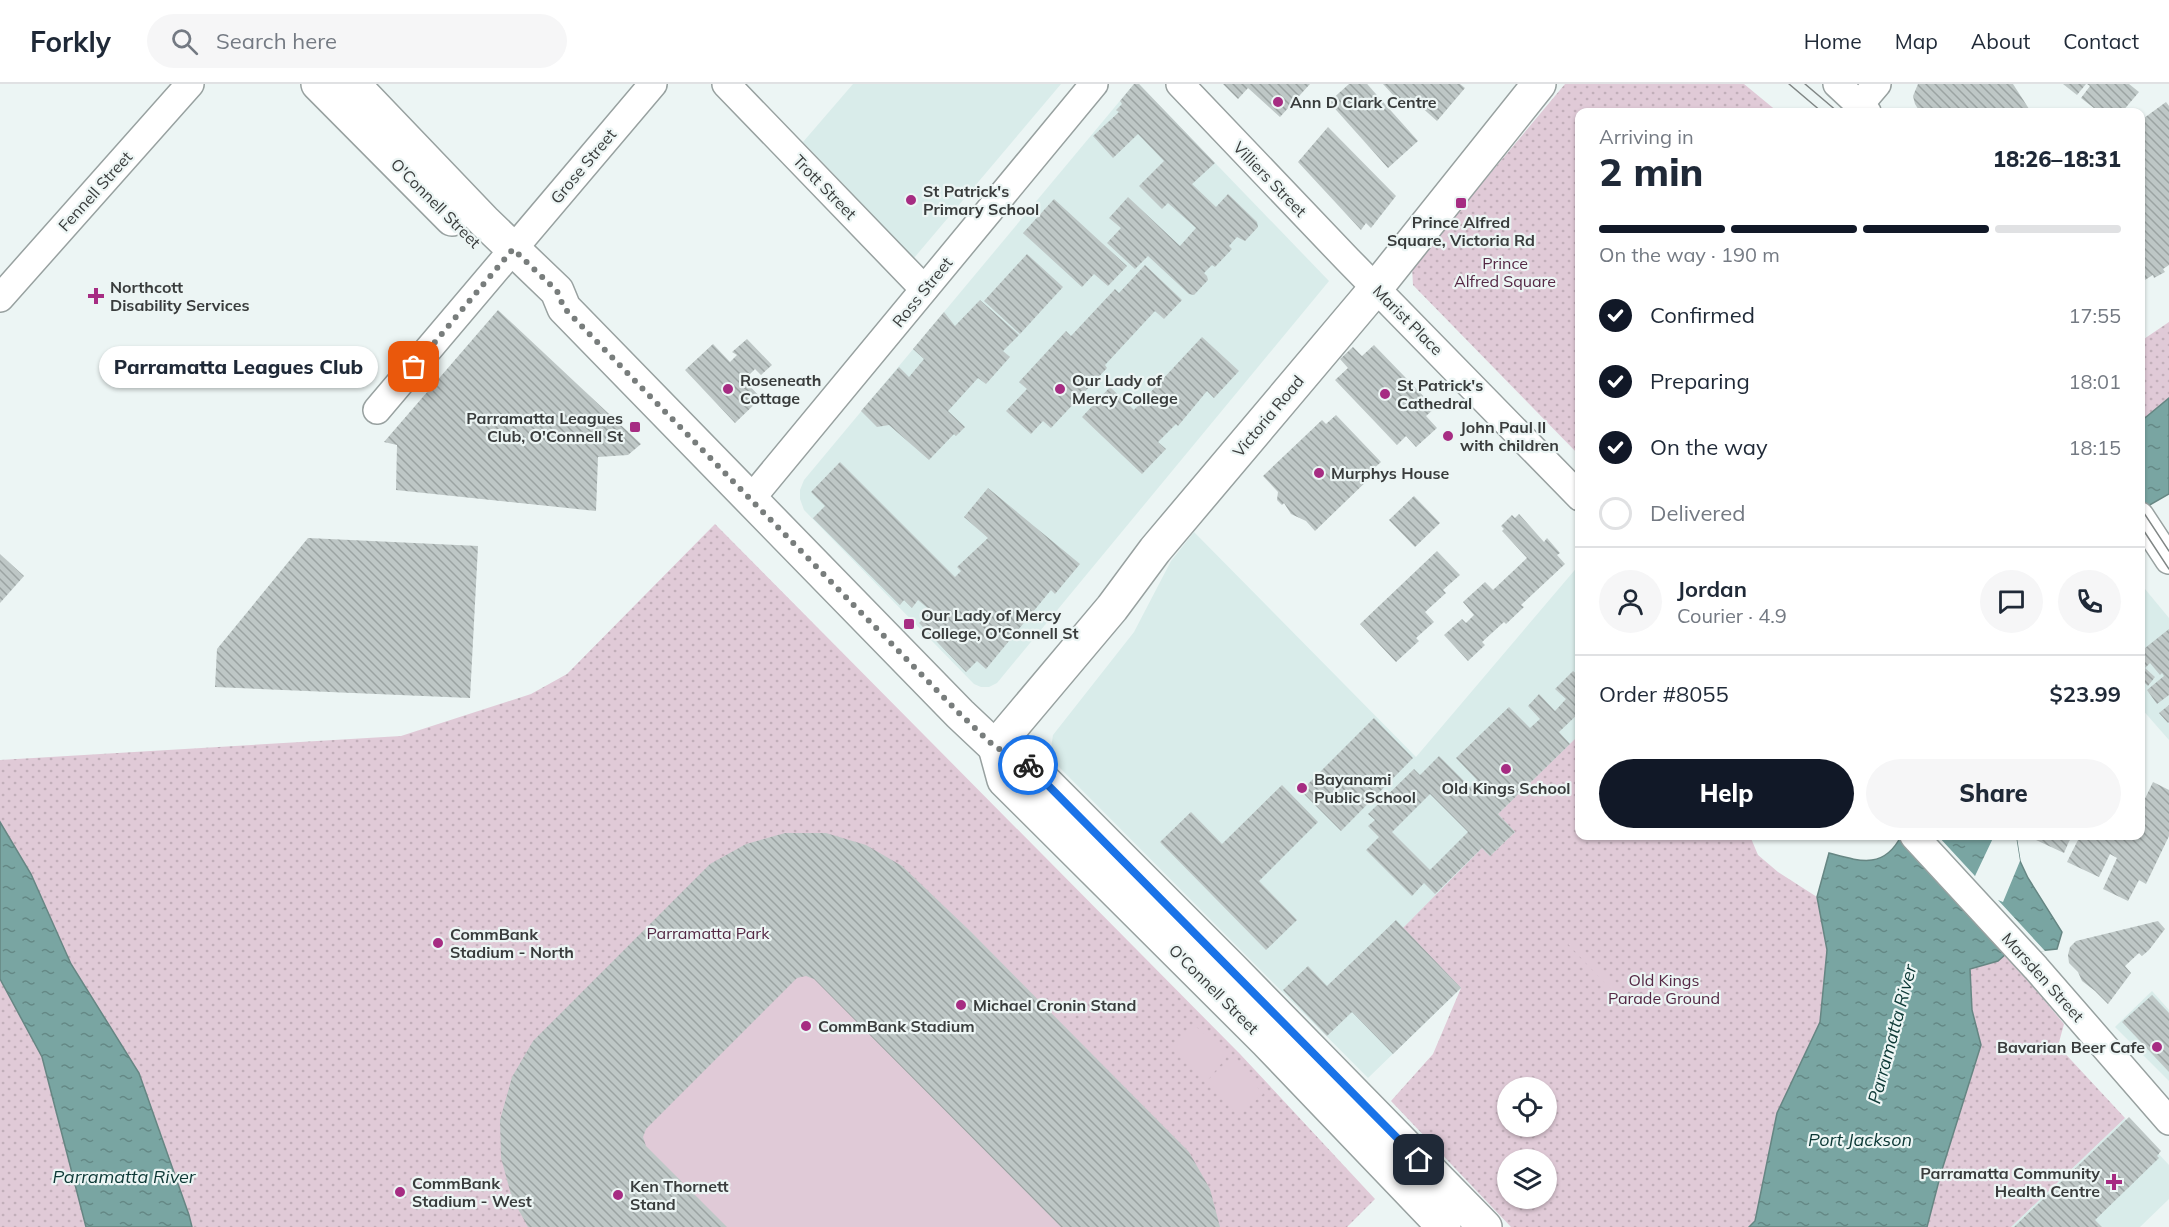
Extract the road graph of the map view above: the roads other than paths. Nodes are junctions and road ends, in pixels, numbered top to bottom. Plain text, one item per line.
1 (189, 84) edge
2 (318, 84) edge
3 (353, 84) edge
4 (653, 84) edge
5 (726, 84) edge
6 (1094, 84) edge
7 (1180, 84) edge
8 (1518, 84) edge
9 (1539, 84) edge
10 (1837, 84) edge
11 (1868, 100) edge
12 (506, 257) junction
13 (1368, 281) junction
14 (924, 289) junction
15 (0, 298) edge
16 (377, 410) dead end
17 (1575, 491) edge
18 (750, 500) junction
19 (2145, 524) edge
20 (2166, 556) edge
21 (989, 742) junction
22 (1918, 840) edge
23 (2169, 1121) edge
24 (1444, 1227) edge
25 (1485, 1227) edge

1 - 15 street, Fennell Street
2 - 12 main road, O'Connell Street
3 - 12 main road, O'Connell Street
4 - 12 street, Grose Street
5 - 14 street, Trott Street
6 - 14 street, Ross Street
7 - 13 street, Villiers Street
8 - 13 main road, Victoria Road
9 - 13 main road, Victoria Road
10 - 11 street
12 - 16 street, Grose Street
12 - 18 main road, O'Connell Street
13 - 17 street, Marist Place
13 - 21 main road, Victoria Road
14 - 18 street, Ross Street
18 - 21 main road, O'Connell Street
19 - 20 street
21 - 24 main road, O'Connell Street
21 - 25 main road, O'Connell Street
22 - 23 street, Marsden Street

